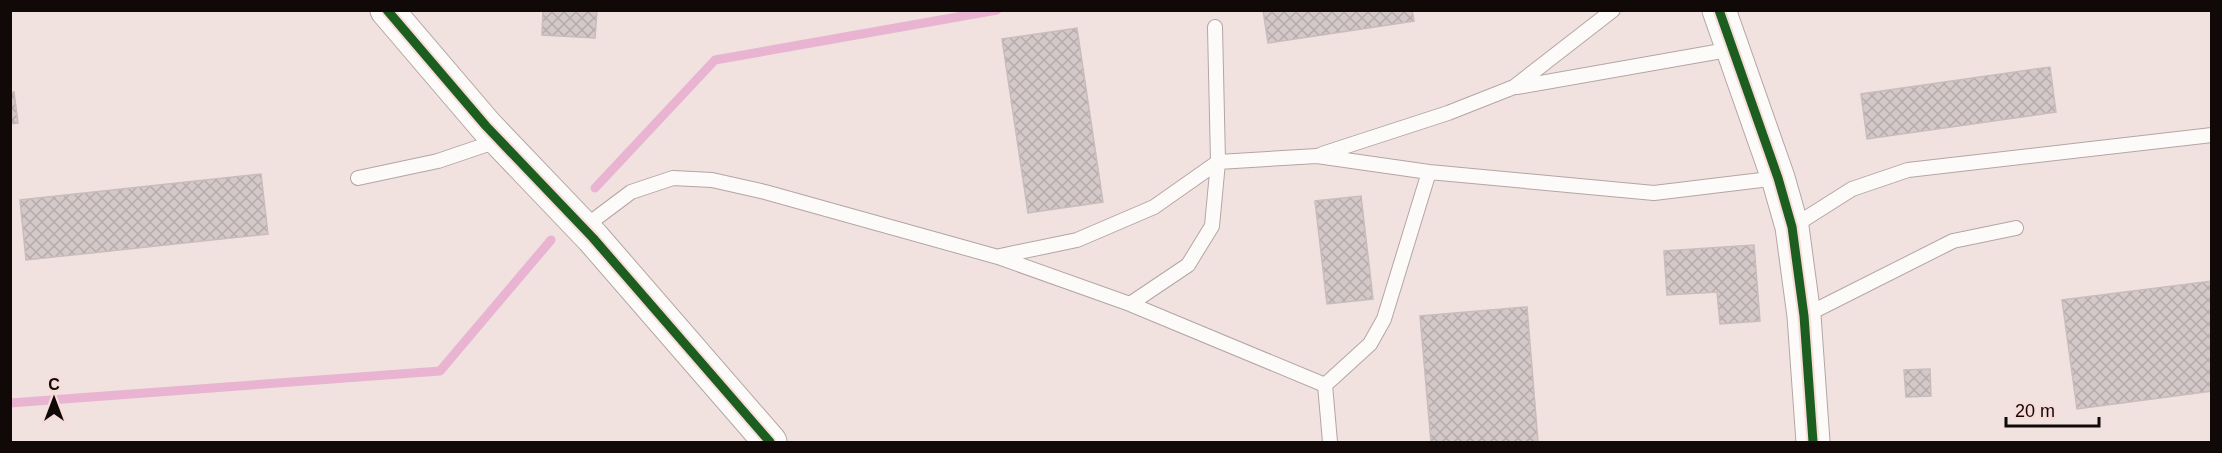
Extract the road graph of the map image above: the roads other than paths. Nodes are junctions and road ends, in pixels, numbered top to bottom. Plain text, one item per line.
1 (387, 10) edge
2 (1613, 10) edge
3 (1719, 10) edge
4 (1215, 27) dead end
5 (1733, 49) junction
6 (1514, 87) junction
7 (2211, 135) edge
8 (499, 140) junction
9 (1317, 156) junction
10 (1218, 162) junction
11 (1430, 172) junction
12 (358, 178) dead end
13 (1778, 178) junction
14 (1792, 227) junction
15 (583, 228) junction
16 (2016, 228) dead end
17 (998, 257) junction
18 (1130, 304) junction
19 (1804, 316) junction
20 (1325, 385) junction
21 (770, 442) edge
22 (1330, 442) edge
23 (1813, 442) edge

1 - 8 street
2 - 6 lane
3 - 5 street
4 - 10 lane
5 - 6 lane
5 - 13 street
6 - 9 lane
7 - 14 lane
8 - 12 lane
8 - 15 street
9 - 10 lane
9 - 11 lane
10 - 17 lane
10 - 18 lane
11 - 13 lane
11 - 20 lane
13 - 14 street
14 - 19 street
15 - 17 lane
15 - 21 street
16 - 19 lane
17 - 18 lane
18 - 20 lane
19 - 23 street
20 - 22 lane

